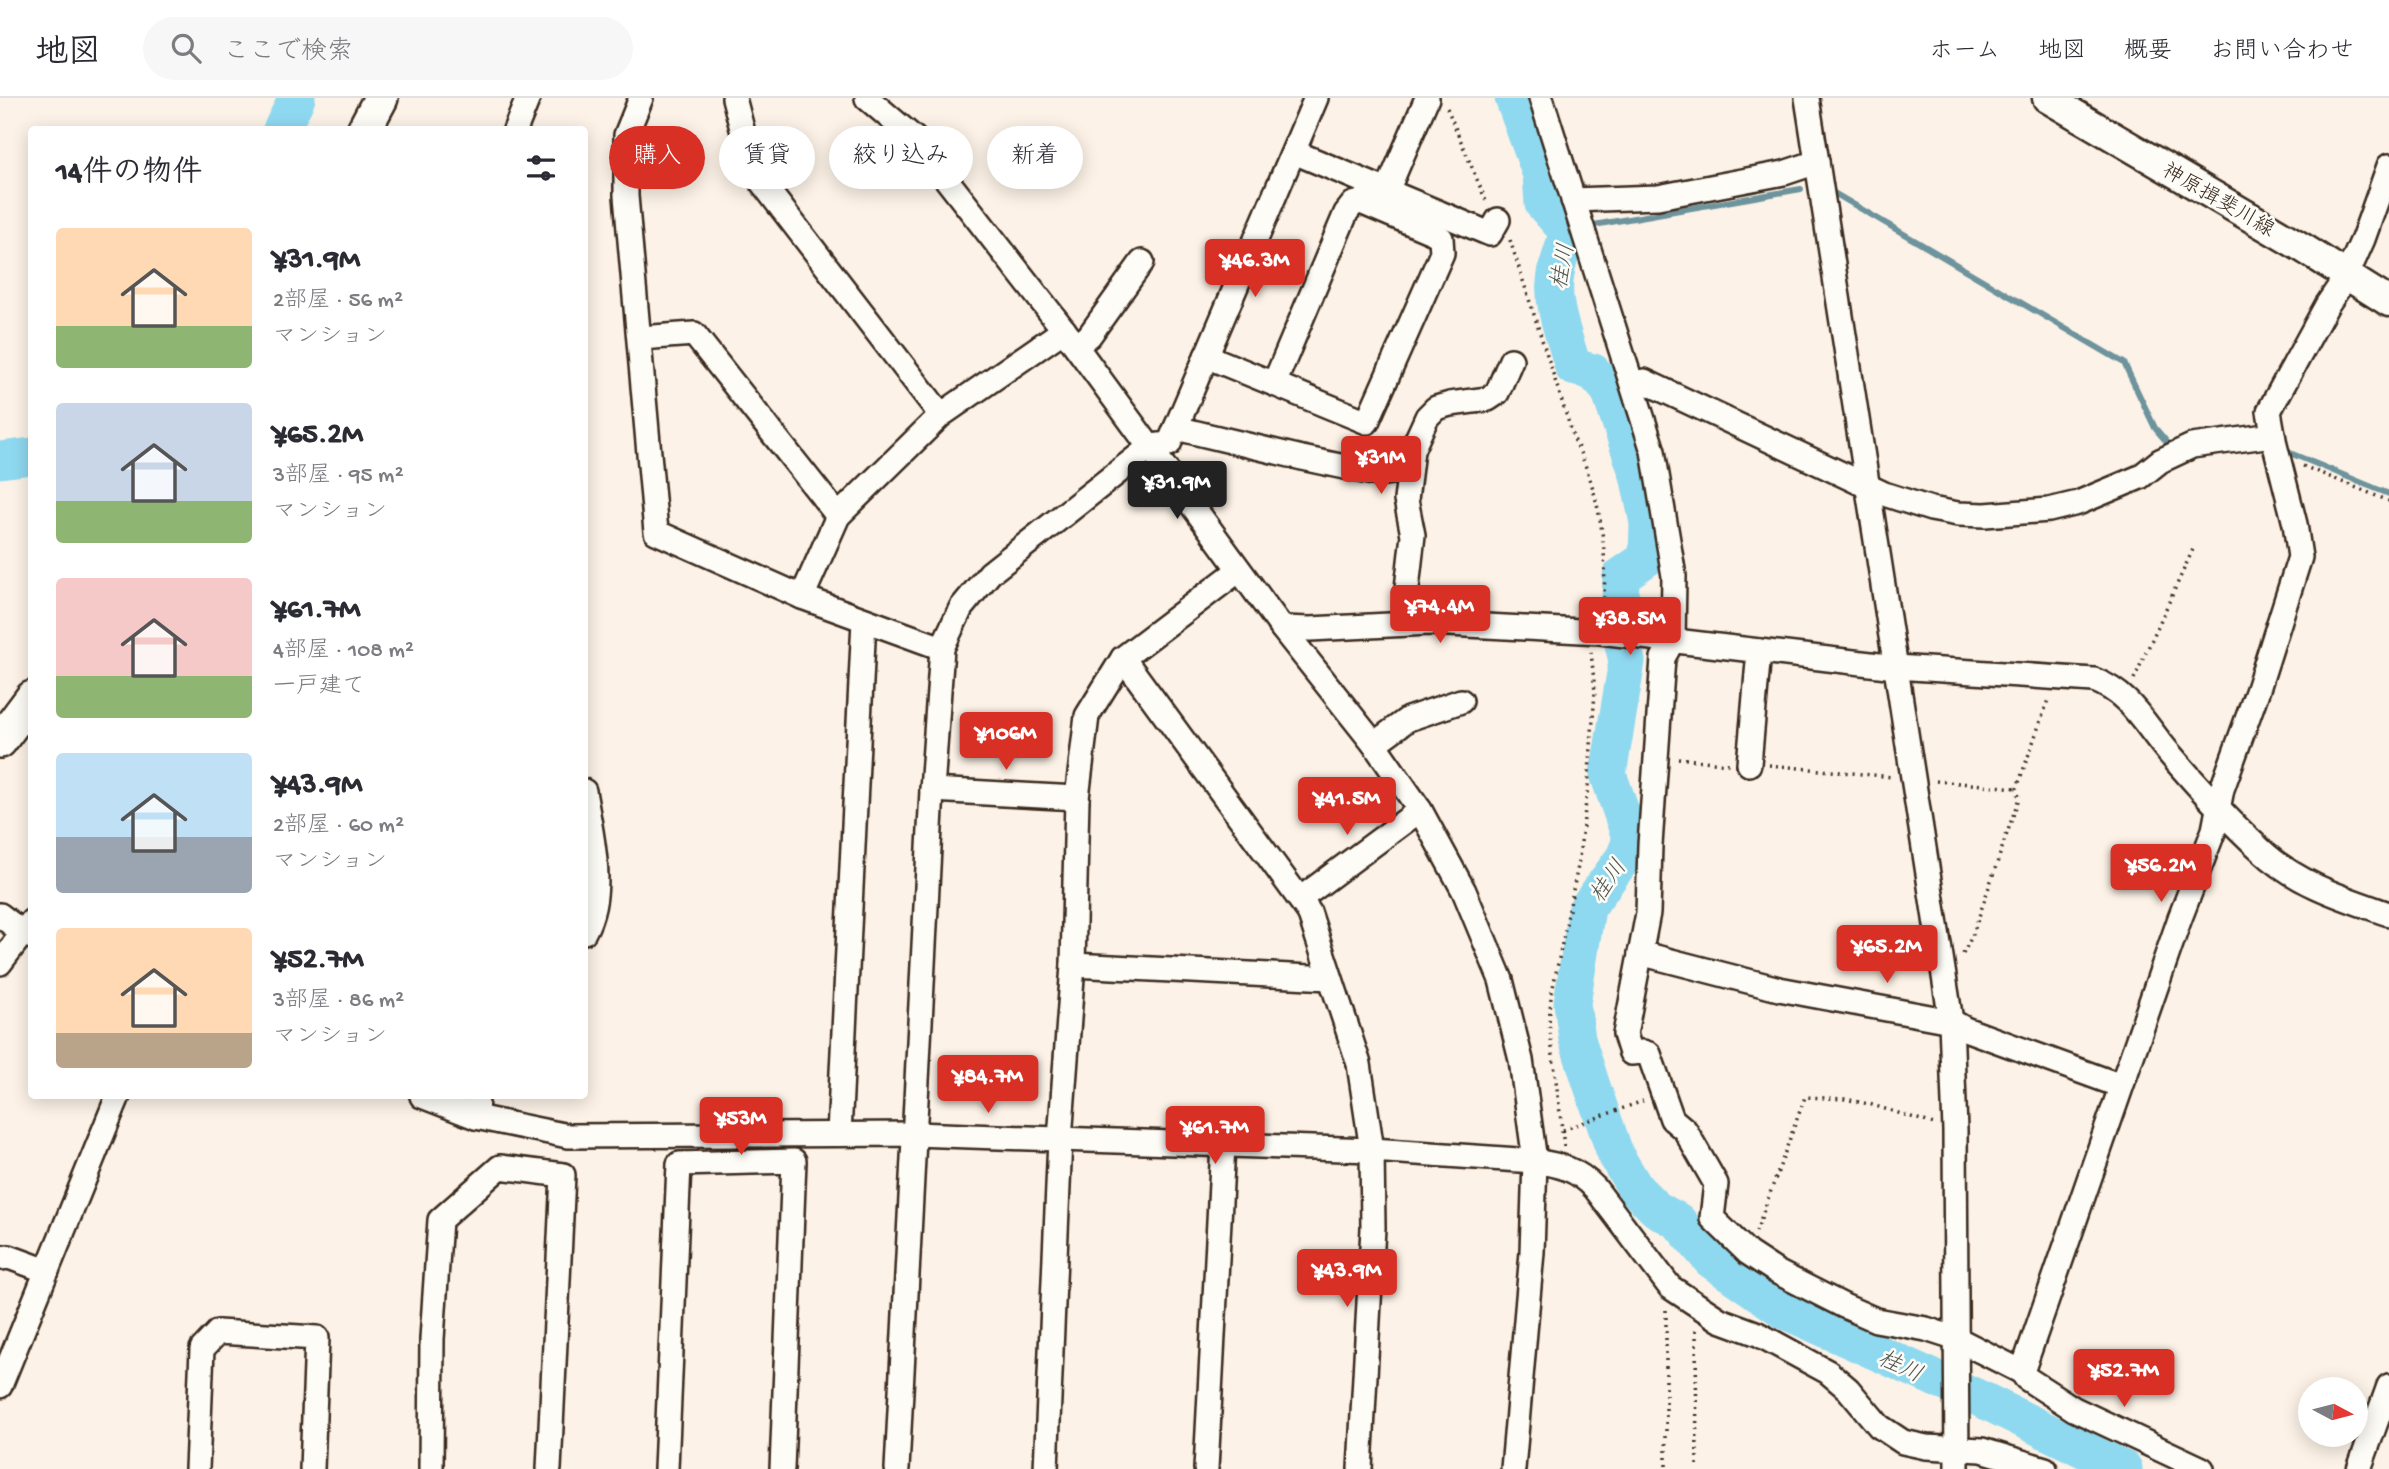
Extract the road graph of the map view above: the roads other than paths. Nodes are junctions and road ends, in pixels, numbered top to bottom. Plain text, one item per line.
1 (381, 98) edge
2 (528, 98) edge
3 (640, 98) edge
4 (734, 98) edge
5 (867, 98) edge
6 (1316, 98) edge
7 (1427, 98) edge
8 (1541, 98) edge
9 (1807, 98) edge
10 (2047, 98) edge
11 (365, 126) edge
12 (517, 126) edge
13 (1294, 152) junction
14 (1817, 162) junction
15 (2389, 166) edge
16 (1387, 191) junction
17 (1573, 200) junction
18 (1499, 220) road end
19 (1142, 262) dead end
20 (2347, 277) junction
21 (2389, 302) edge
22 (640, 338) junction
23 (1070, 338) junction
24 (1206, 356) junction
25 (1511, 360) dead end
26 (1632, 383) junction
27 (1274, 384) junction
28 (941, 415) junction
29 (1176, 428) junction
30 (2273, 435) junction
31 (1151, 446) junction
32 (1412, 450) junction
33 (1868, 487) junction
34 (838, 516) junction
35 (1239, 570) junction
36 (802, 597) junction
37 (864, 620) junction
38 (1403, 624) junction
39 (1282, 628) junction
40 (1669, 639) junction
41 (942, 648) junction
42 (1759, 650) junction
43 (1123, 658) junction
44 (1896, 667) junction
45 (1461, 701) dead end
46 (28, 703) edge
47 (0, 741) edge
48 (1374, 744) junction
49 (1749, 764) road end
50 (932, 790) junction
51 (1077, 798) junction
52 (2218, 809) junction
53 (1420, 810) junction
54 (588, 819) edge
55 (1300, 899) junction
56 (2389, 914) edge
57 (0, 915) edge
58 (588, 925) edge
59 (28, 929) edge
60 (28, 931) edge
61 (1640, 953) junction
62 (0, 963) edge
63 (1073, 965) junction
64 (1330, 978) junction
65 (1951, 1021) junction
66 (2113, 1083) dead end
67 (117, 1099) edge
68 (438, 1099) edge
69 (477, 1106) edge
70 (839, 1134) junction
71 (914, 1134) junction
72 (1060, 1139) junction
73 (1223, 1145) junction
74 (1372, 1150) junction
75 (1535, 1161) junction
76 (0, 1258) edge
77 (47, 1271) junction
78 (1957, 1345) junction
79 (2022, 1372) junction
80 (0, 1386) edge
81 (2389, 1386) edge
82 (1957, 1459) edge
83 (197, 1469) edge
84 (312, 1469) edge
85 (431, 1469) edge
86 (549, 1469) edge
87 (666, 1469) edge
88 (782, 1469) edge
89 (897, 1469) edge
90 (1045, 1469) edge
91 (1206, 1469) edge
92 (1360, 1469) edge
93 (1513, 1469) edge
94 (2045, 1469) edge
95 (2202, 1469) edge
96 (2359, 1469) edge

1 - 11 highway
2 - 12 street
3 - 22 street
4 - 28 street
5 - 23 street
6 - 13 street
7 - 16 street
8 - 17 street
9 - 14 street
10 - 20 main road, 神原揖斐川線
13 - 16 street
13 - 24 street
14 - 17 street
14 - 33 street
15 - 20 street
16 - 18 street
17 - 26 street
19 - 23 street
20 - 21 main road, 神原揖斐川線
20 - 30 street
22 - 34 street
22 - 36 street
23 - 28 street
23 - 31 street
24 - 27 street
24 - 29 street
25 - 32 street
26 - 33 street
26 - 40 street
27 - 27 street
28 - 34 street
29 - 31 street
29 - 32 street
30 - 33 street
30 - 52 street
31 - 35 street
31 - 41 street
32 - 38 street
33 - 44 street
34 - 36 street
35 - 39 street
35 - 43 street
36 - 37 street
37 - 41 street
37 - 70 street
38 - 39 street
38 - 40 street
39 - 48 street
40 - 42 street
40 - 61 street
41 - 50 street
42 - 44 street
42 - 49 street
43 - 51 street
43 - 55 street
44 - 52 street
44 - 65 street
45 - 48 street
46 - 47 highway
48 - 53 street
50 - 51 street
50 - 71 street
51 - 63 street
52 - 56 street
52 - 79 street
53 - 55 street
53 - 75 street
54 - 58 street
55 - 64 street
57 - 59 street
60 - 62 street
61 - 65 street
61 - 78 street
63 - 64 street
63 - 72 street
64 - 74 street
65 - 66 street
65 - 78 street
67 - 77 street
68 - 69 street
69 - 70 street
70 - 71 street
71 - 72 street
71 - 89 street
72 - 73 street
72 - 90 street
73 - 74 street
73 - 91 street
74 - 75 street
74 - 92 street
75 - 82 street
75 - 93 street
76 - 77 street
77 - 80 street
78 - 79 street
78 - 82 street
79 - 95 street
81 - 96 street
82 - 94 street
83 - 84 street
85 - 86 street
87 - 88 street

